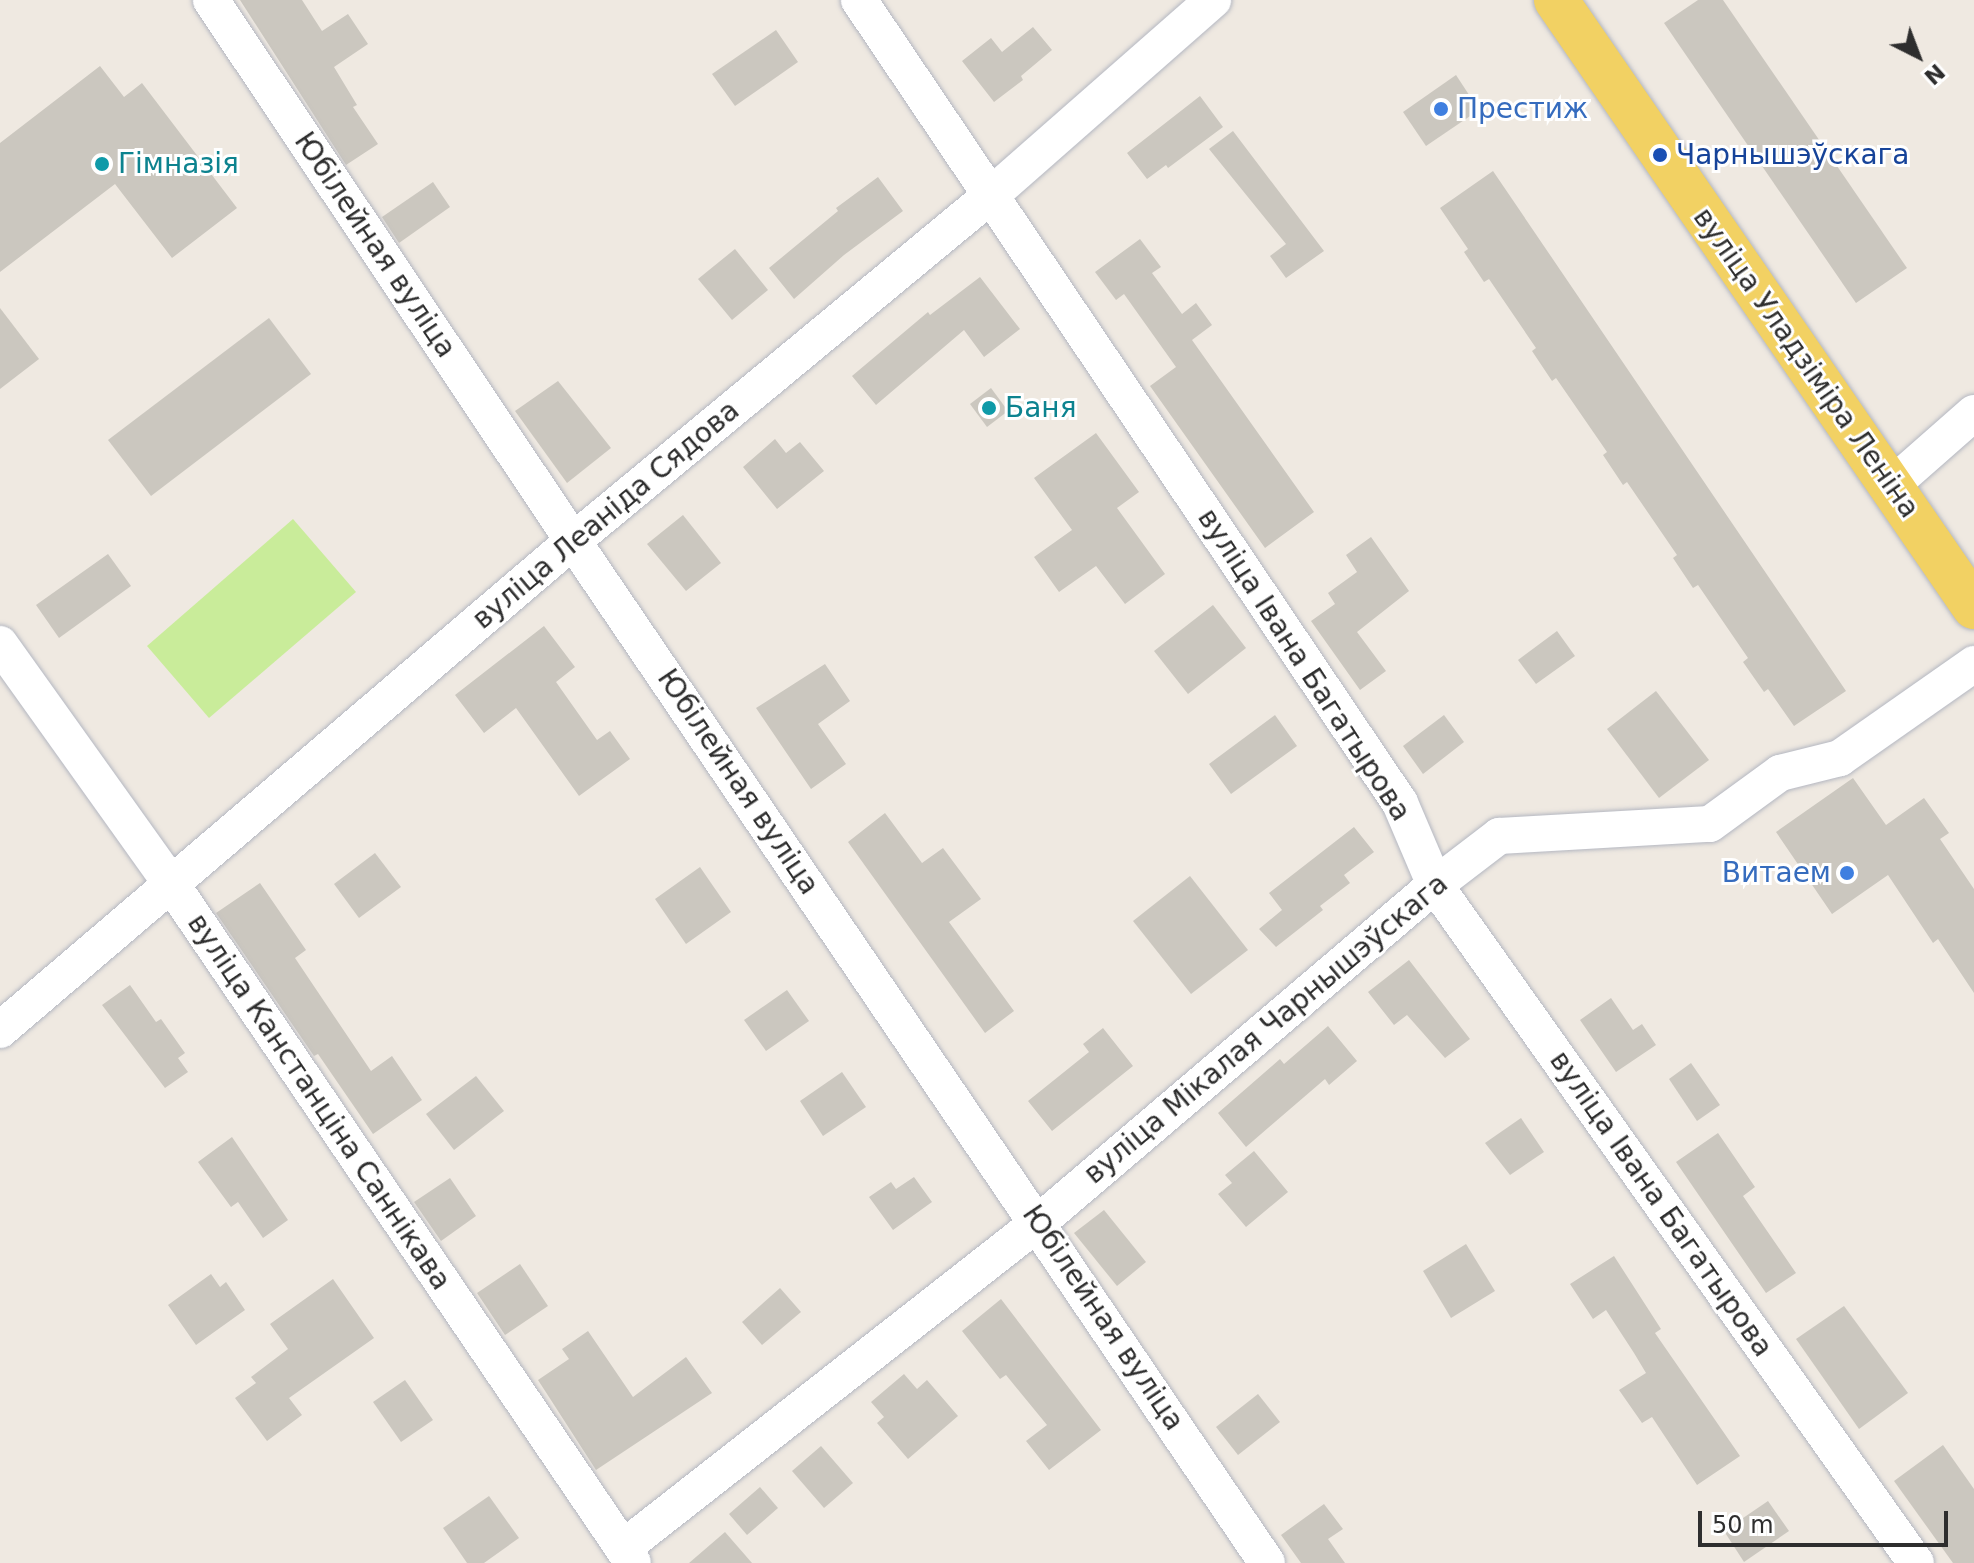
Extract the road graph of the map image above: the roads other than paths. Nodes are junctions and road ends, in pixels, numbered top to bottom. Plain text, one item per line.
1 (211, 0) edge
2 (859, 0) edge
3 (1213, 0) edge
4 (1556, 0) edge
5 (990, 196) junction
6 (1974, 413) edge
7 (1892, 485) junction
8 (573, 541) junction
9 (1974, 607) edge
10 (0, 644) edge
11 (1974, 664) edge
12 (170, 882) junction
13 (1435, 885) junction
14 (0, 1030) edge
15 (1039, 1222) junction
16 (628, 1556) edge
17 (1267, 1563) edge
18 (1916, 1563) edge

1 - 8 street, Юбілейная вуліца
2 - 5 street, вуліца Івана Багатырова
3 - 5 street, вуліца Леаніда Сядова
4 - 7 main road, вуліца Уладзіміра Леніна
5 - 8 street, вуліца Леаніда Сядова
5 - 13 street, вуліца Івана Багатырова
6 - 7 street
7 - 9 main road, вуліца Уладзіміра Леніна
8 - 12 street, вуліца Леаніда Сядова
8 - 15 street, Юбілейная вуліца
10 - 12 street, вуліца Канстанціна Саннікава
11 - 13 street, вуліца Мікалая Чарнышэўскага
12 - 14 street, вуліца Леаніда Сядова
12 - 16 street, вуліца Канстанціна Саннікава
13 - 15 street, вуліца Мікалая Чарнышэўскага
13 - 18 street, вуліца Івана Багатырова
15 - 16 street, вуліца Мікалая Чарнышэўскага
15 - 17 street, Юбілейная вуліца

